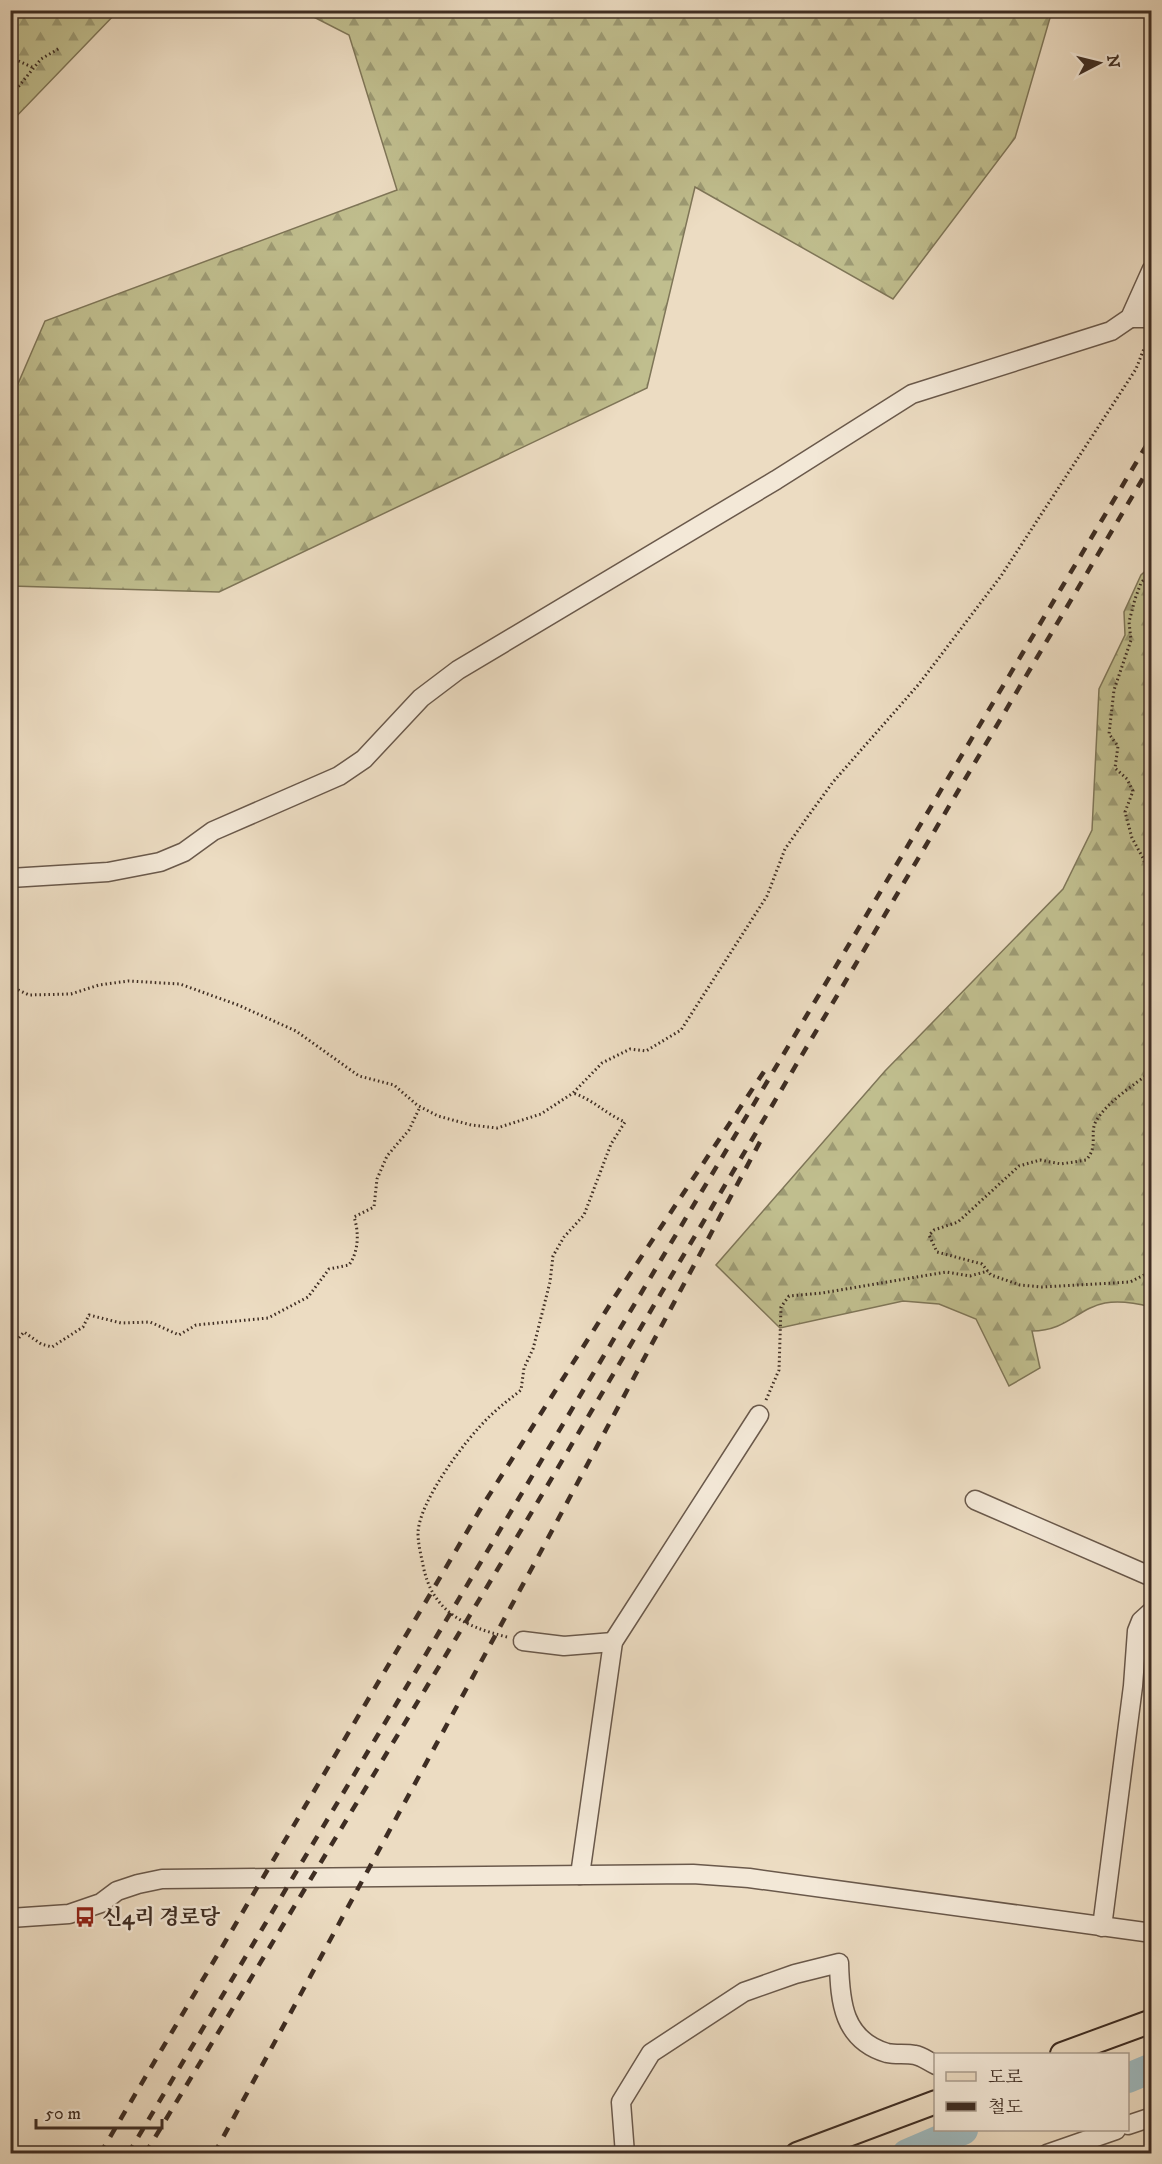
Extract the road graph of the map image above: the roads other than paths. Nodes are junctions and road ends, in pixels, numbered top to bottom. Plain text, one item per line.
1 (1152, 269) edge
2 (1130, 318) junction
3 (1152, 318) edge
4 (10, 878) edge
5 (759, 1415) road end
6 (975, 1500) dead end
7 (1152, 1577) edge
8 (1152, 1611) edge
9 (523, 1641) road end
10 (613, 1642) junction
11 (580, 1875) junction
12 (10, 1918) edge
13 (1102, 1927) junction
14 (1152, 1933) edge
15 (1152, 2021) edge
16 (1067, 2053) edge
17 (934, 2064) edge
18 (934, 2103) edge
19 (1152, 2117) edge
20 (1129, 2125) edge
21 (1113, 2131) edge
22 (625, 2154) edge
23 (798, 2154) edge
24 (1047, 2154) edge

1 - 2 street
2 - 3 street
2 - 4 street
5 - 10 street
6 - 7 street
8 - 13 street
9 - 10 street
10 - 11 street
11 - 12 street
11 - 13 street
13 - 14 street
15 - 16 main road
17 - 22 street
18 - 23 main road
19 - 20 street
21 - 24 street

